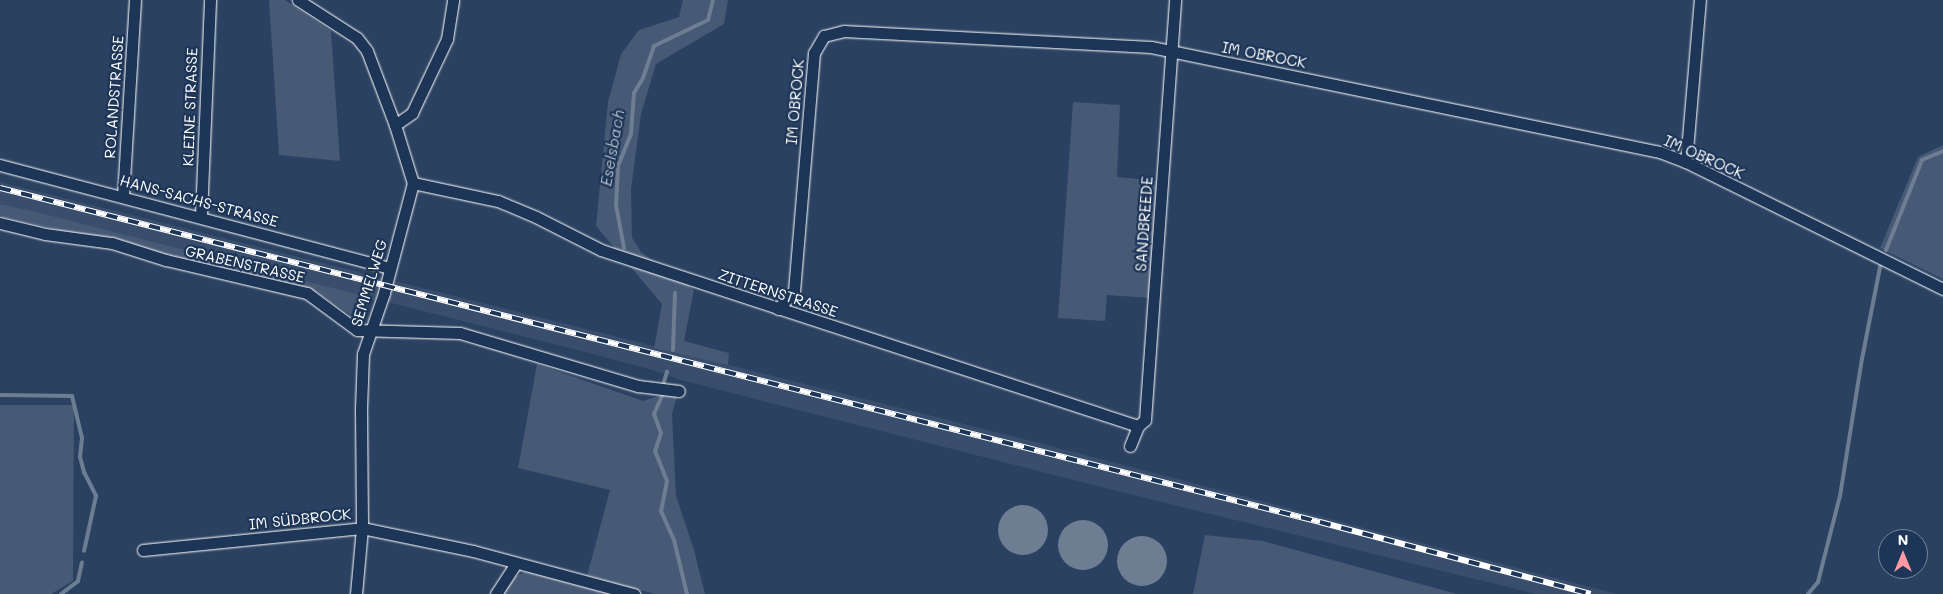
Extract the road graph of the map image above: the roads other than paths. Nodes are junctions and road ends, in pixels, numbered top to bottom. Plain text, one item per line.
1 (136, 0) edge
2 (210, 0) edge
3 (298, 0) edge
4 (453, 0) edge
5 (1175, 0) edge
6 (1700, 0) edge
7 (1172, 52) junction
8 (396, 124) junction
9 (1686, 162) junction
10 (0, 165) edge
11 (413, 183) junction
12 (123, 196) junction
13 (201, 216) junction
14 (0, 224) edge
15 (390, 268) junction
16 (1943, 289) edge
17 (778, 309) junction
18 (371, 331) junction
19 (679, 391) dead end
20 (1138, 426) junction
21 (1130, 446) dead end
22 (362, 528) junction
23 (143, 550) dead end
24 (516, 563) junction
25 (356, 594) edge
26 (496, 594) edge
27 (634, 594) edge

1 - 12 street, ROLANDSTRASSE
2 - 13 street, KLEINE STRASSE
3 - 8 street
4 - 8 street
5 - 7 street, SANDBREEDE
6 - 9 street
7 - 9 street, IM OBROCK
7 - 17 street, IM OBROCK
7 - 20 street, SANDBREEDE
8 - 11 street
9 - 16 street, IM OBROCK
10 - 12 street, HANS-SACHS-STRASSE
11 - 15 street, SEMMELWEG
11 - 17 street, ZITTERNSTRASSE
12 - 13 street, HANS-SACHS-STRASSE
13 - 15 street, HANS-SACHS-STRASSE
14 - 18 street, GRABENSTRASSE
15 - 18 street, SEMMELWEG
17 - 20 street, ZITTERNSTRASSE
18 - 19 street, GRABENSTRASSE
18 - 22 street, SEMMELWEG
20 - 21 street, SANDBREEDE
22 - 23 street, IM SÜDBROCK
22 - 24 street, IM SÜDBROCK
22 - 25 street, SEMMELWEG
24 - 26 street
24 - 27 street, IM SÜDBROCK

